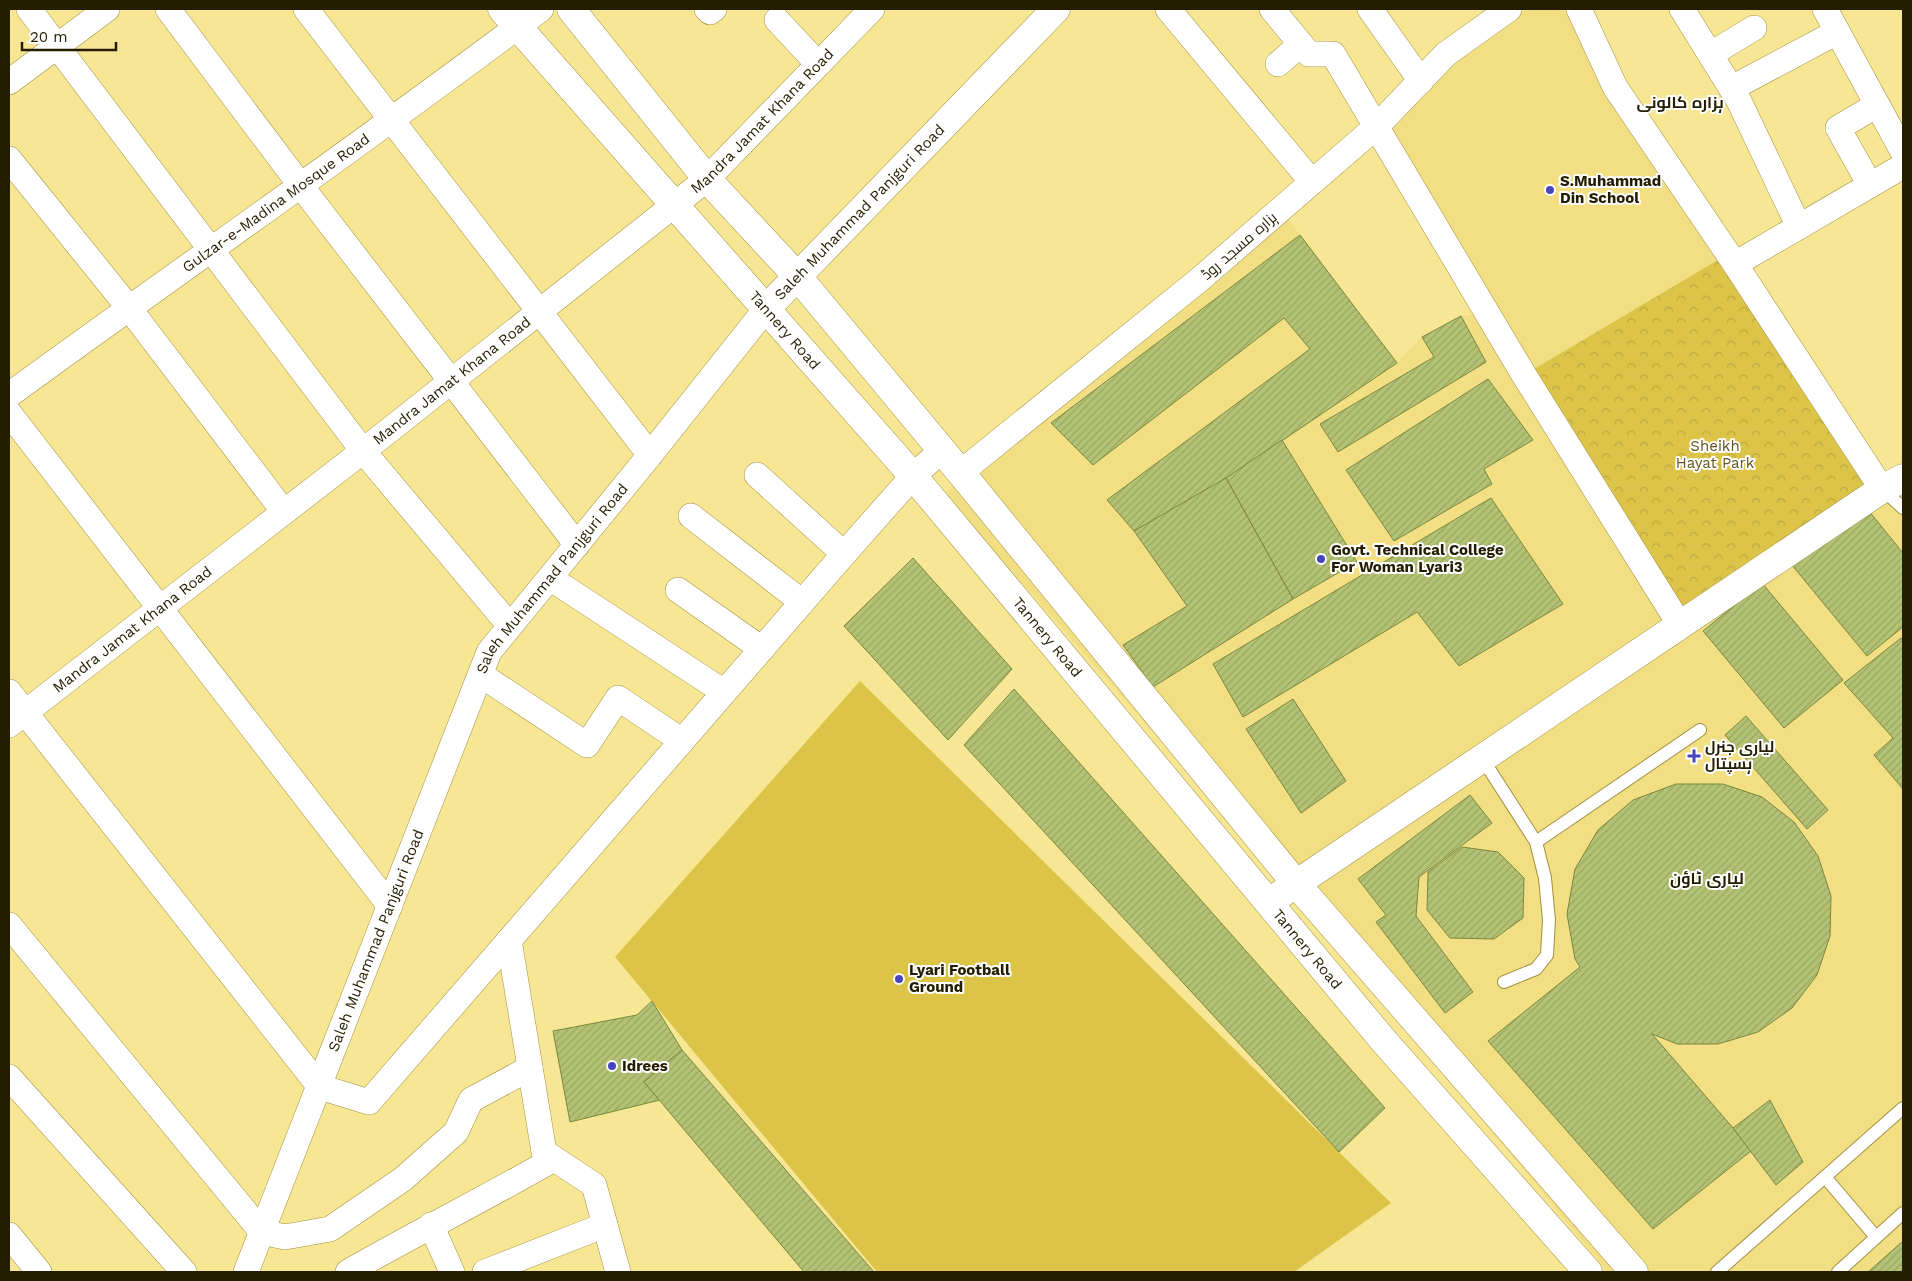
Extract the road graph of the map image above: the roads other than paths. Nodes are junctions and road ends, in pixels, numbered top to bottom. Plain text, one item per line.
1 (29, 9) edge
2 (107, 9) edge
3 (168, 9) edge
4 (306, 9) edge
5 (541, 9) edge
6 (571, 9) edge
7 (707, 9) edge
8 (714, 9) edge
9 (1056, 9) edge
10 (1168, 9) edge
11 (1272, 9) edge
12 (1370, 9) edge
13 (1509, 9) edge
14 (1578, 9) edge
15 (1682, 9) edge
16 (1825, 9) edge
17 (863, 12) edge
18 (1480, 17) edge
19 (509, 18) edge
20 (777, 20) dead end
21 (1754, 28) dead end
22 (1837, 32) junction
23 (1301, 44) junction
24 (58, 46) junction
25 (1711, 54) junction
26 (818, 64) junction
27 (1278, 64) dead end
28 (1421, 81) junction
29 (9, 82) edge
30 (1732, 88) junction
31 (1877, 105) junction
32 (392, 120) junction
33 (1377, 126) junction
34 (1903, 152) edge
35 (9, 159) edge
36 (1903, 166) edge
37 (707, 179) junction
38 (1312, 182) junction
39 (1870, 185) junction
40 (301, 186) junction
41 (674, 204) junction
42 (1799, 227) junction
43 (211, 248) junction
44 (1735, 264) junction
45 (798, 278) junction
46 (129, 308) junction
47 (765, 310) junction
48 (538, 312) junction
49 (451, 381) junction
50 (9, 395) edge
51 (9, 413) edge
52 (363, 451) junction
53 (941, 451) junction
54 (650, 455) junction
55 (960, 473) junction
56 (757, 475) dead end
57 (913, 476) junction
58 (1892, 484) edge
59 (1903, 508) edge
60 (284, 512) junction
61 (691, 516) dead end
62 (577, 545) junction
63 (844, 554) junction
64 (550, 578) junction
65 (678, 590) dead end
66 (802, 602) junction
67 (160, 608) junction
68 (1680, 625) junction
69 (510, 626) junction
70 (762, 649) junction
71 (480, 675) junction
72 (9, 692) edge
73 (724, 692) junction
74 (17, 719) edge
75 (1700, 730) dead end
76 (682, 741) junction
77 (1482, 758) junction
78 (1536, 842) junction
79 (1296, 883) junction
80 (1270, 903) junction
81 (390, 906) junction
82 (9, 925) edge
83 (509, 940) junction
84 (1504, 982) dead end
85 (530, 1068) junction
86 (9, 1076) edge
87 (320, 1087) junction
88 (1903, 1108) edge
89 (554, 1159) junction
90 (1825, 1177) junction
91 (1903, 1213) edge
92 (431, 1225) junction
93 (605, 1225) junction
94 (262, 1232) junction
95 (9, 1236) edge
96 (1876, 1238) junction
97 (1628, 1270) edge
98 (39, 1272) edge
99 (184, 1272) edge
100 (246, 1272) edge
101 (348, 1272) edge
102 (452, 1272) edge
103 (485, 1272) edge
104 (618, 1272) edge
105 (1588, 1272) edge
106 (1717, 1272) edge
107 (1838, 1272) edge

1 - 24 street
2 - 24 street
3 - 40 street
4 - 32 street
5 - 19 street, Gulzar-e-Madina Mosque Road
6 - 37 main road
7 - 8 street
9 - 45 main road, Saleh Muhammad Panjguri Road
10 - 38 street
11 - 23 street
12 - 28 street
13 - 18 street, ہزارہ مسجد روڈ
14 - 44 street
15 - 25 street
16 - 22 street
17 - 26 street, Mandra Jamat Khana Road
18 - 28 street, ہزارہ مسجد روڈ
19 - 32 street, Gulzar-e-Madina Mosque Road
19 - 41 main road, Tannery Road
20 - 26 street
21 - 25 street
22 - 30 street
22 - 31 street
23 - 27 street
23 - 33 street
24 - 29 street
24 - 43 street
25 - 30 street
26 - 37 street, Mandra Jamat Khana Road
28 - 33 street, ہزارہ مسجد روڈ
30 - 42 street
31 - 34 street
31 - 39 street
32 - 40 street, Gulzar-e-Madina Mosque Road
32 - 48 street
33 - 38 street, ہزارہ مسجد روڈ
33 - 68 street
35 - 46 street
36 - 39 street
37 - 41 street, Mandra Jamat Khana Road
37 - 45 main road
38 - 55 street, ہزارہ مسجد روڈ
39 - 42 street
40 - 43 street, Gulzar-e-Madina Mosque Road
40 - 49 street
41 - 47 main road, Tannery Road
41 - 48 street, Mandra Jamat Khana Road
42 - 44 street
43 - 46 street, Gulzar-e-Madina Mosque Road
43 - 52 street
44 - 58 street
45 - 47 main road, Saleh Muhammad Panjguri Road
45 - 53 main road
46 - 50 street, Gulzar-e-Madina Mosque Road
46 - 60 street
47 - 54 street, Saleh Muhammad Panjguri Road
47 - 57 main road, Tannery Road
48 - 49 street, Mandra Jamat Khana Road
48 - 54 street
49 - 52 street, Mandra Jamat Khana Road
49 - 62 street
51 - 67 street
52 - 60 street, Mandra Jamat Khana Road
52 - 69 street
53 - 55 main road
53 - 57 street
54 - 62 street, Saleh Muhammad Panjguri Road
55 - 79 main road
56 - 63 street
57 - 63 street
57 - 80 main road, Tannery Road
58 - 59 lane
58 - 68 main road
60 - 67 street, Mandra Jamat Khana Road
61 - 66 street
62 - 64 street, Saleh Muhammad Panjguri Road
63 - 66 street
64 - 69 street, Saleh Muhammad Panjguri Road
64 - 73 street
65 - 70 street
66 - 70 street
67 - 74 street, Mandra Jamat Khana Road
67 - 81 street
68 - 77 main road
69 - 71 street, Saleh Muhammad Panjguri Road
70 - 73 street
71 - 76 street
71 - 81 street, Saleh Muhammad Panjguri Road
72 - 74 street
73 - 76 street
74 - 87 street
75 - 78 lane
76 - 83 street
77 - 78 lane
77 - 79 main road
78 - 84 lane
79 - 80 main road
79 - 97 main road
80 - 105 main road, Tannery Road
81 - 87 street, Saleh Muhammad Panjguri Road
82 - 94 street
83 - 85 street
83 - 87 street
85 - 89 street
85 - 94 street
86 - 99 street
87 - 94 street, Saleh Muhammad Panjguri Road
88 - 90 lane
89 - 92 street
89 - 93 street
90 - 96 lane
90 - 106 lane
91 - 96 lane
92 - 101 street
92 - 102 street
93 - 103 street
93 - 104 street
94 - 100 street, Saleh Muhammad Panjguri Road
95 - 98 street
96 - 107 lane

